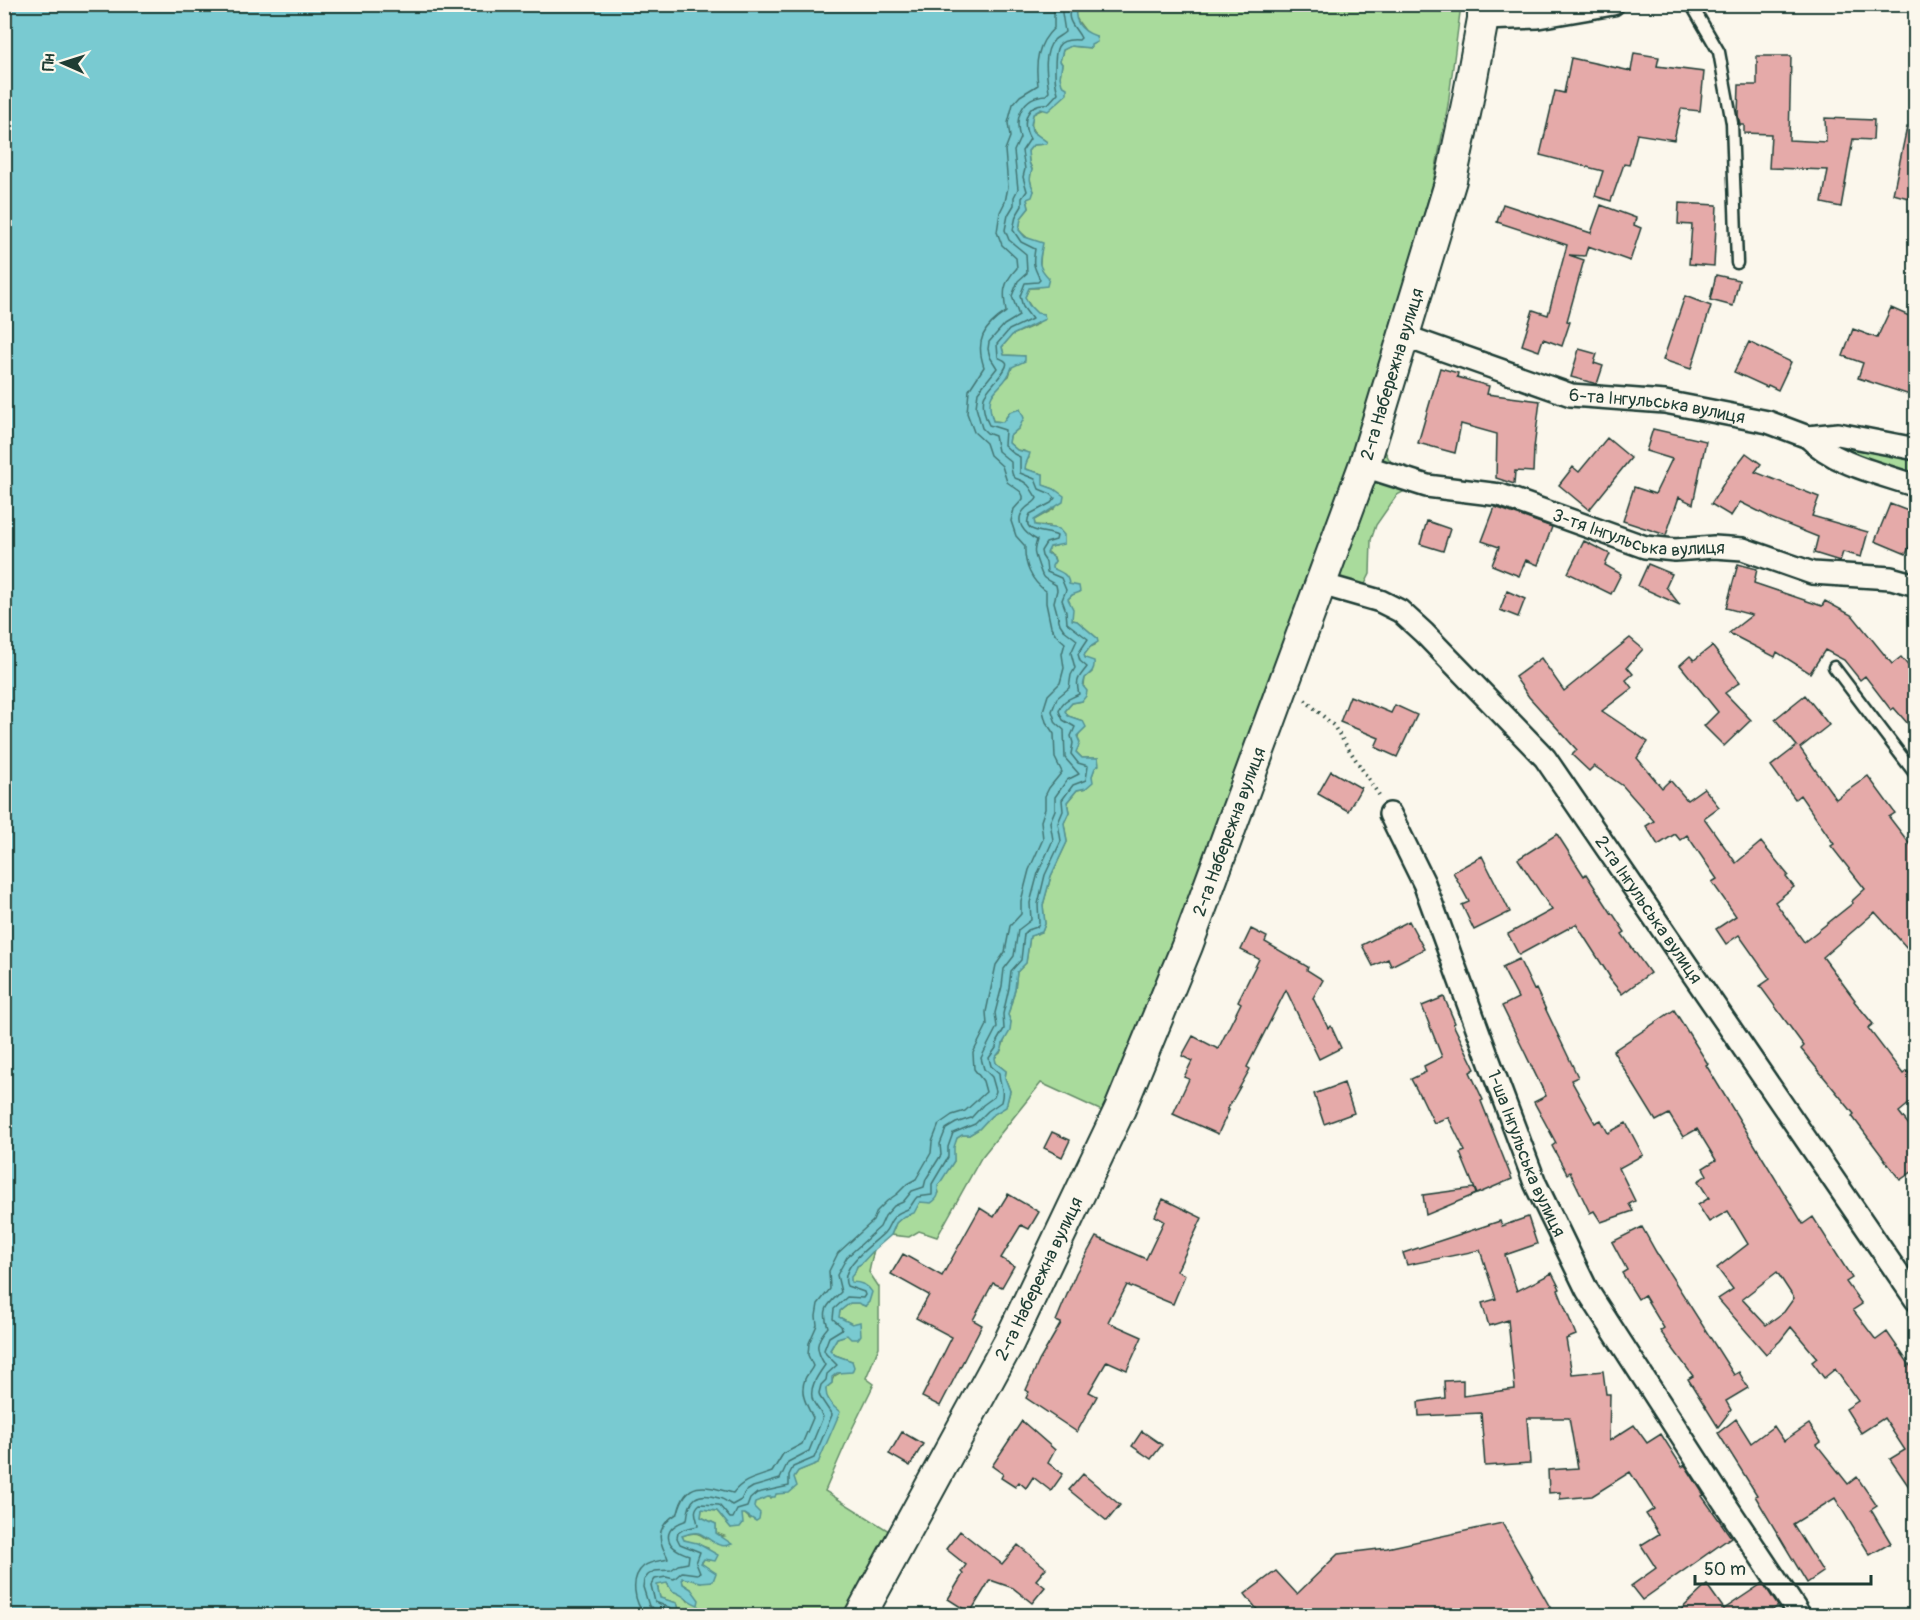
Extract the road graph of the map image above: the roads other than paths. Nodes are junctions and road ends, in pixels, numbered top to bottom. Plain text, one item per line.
1 (1613, 4) edge
2 (1692, 4) edge
3 (1483, 12) edge
4 (1737, 263) dead end
5 (1404, 336) junction
6 (1808, 437) junction
7 (1916, 449) edge
8 (1364, 466) junction
9 (1916, 486) edge
10 (1321, 584) junction
11 (1916, 585) edge
12 (1834, 667) dead end
13 (1916, 775) edge
14 (1390, 814) road end
15 (1916, 1300) edge
16 (860, 1616) edge
17 (1800, 1616) edge

1 - 3 street
2 - 4 lane
3 - 5 main road, 2-га Набережна вулиця
5 - 6 street, 6-та Інгульська вулиця
5 - 8 main road, 2-га Набережна вулиця
6 - 7 street, 6-та Інгульська вулиця
6 - 9 street
8 - 10 main road, 2-га Набережна вулиця
8 - 11 street, 3-тя Інгульська вулиця
10 - 15 street, 2-га Інгульська вулиця
10 - 16 main road, 2-га Набережна вулиця
12 - 13 lane
14 - 17 street, 1-ша Інгульська вулиця

